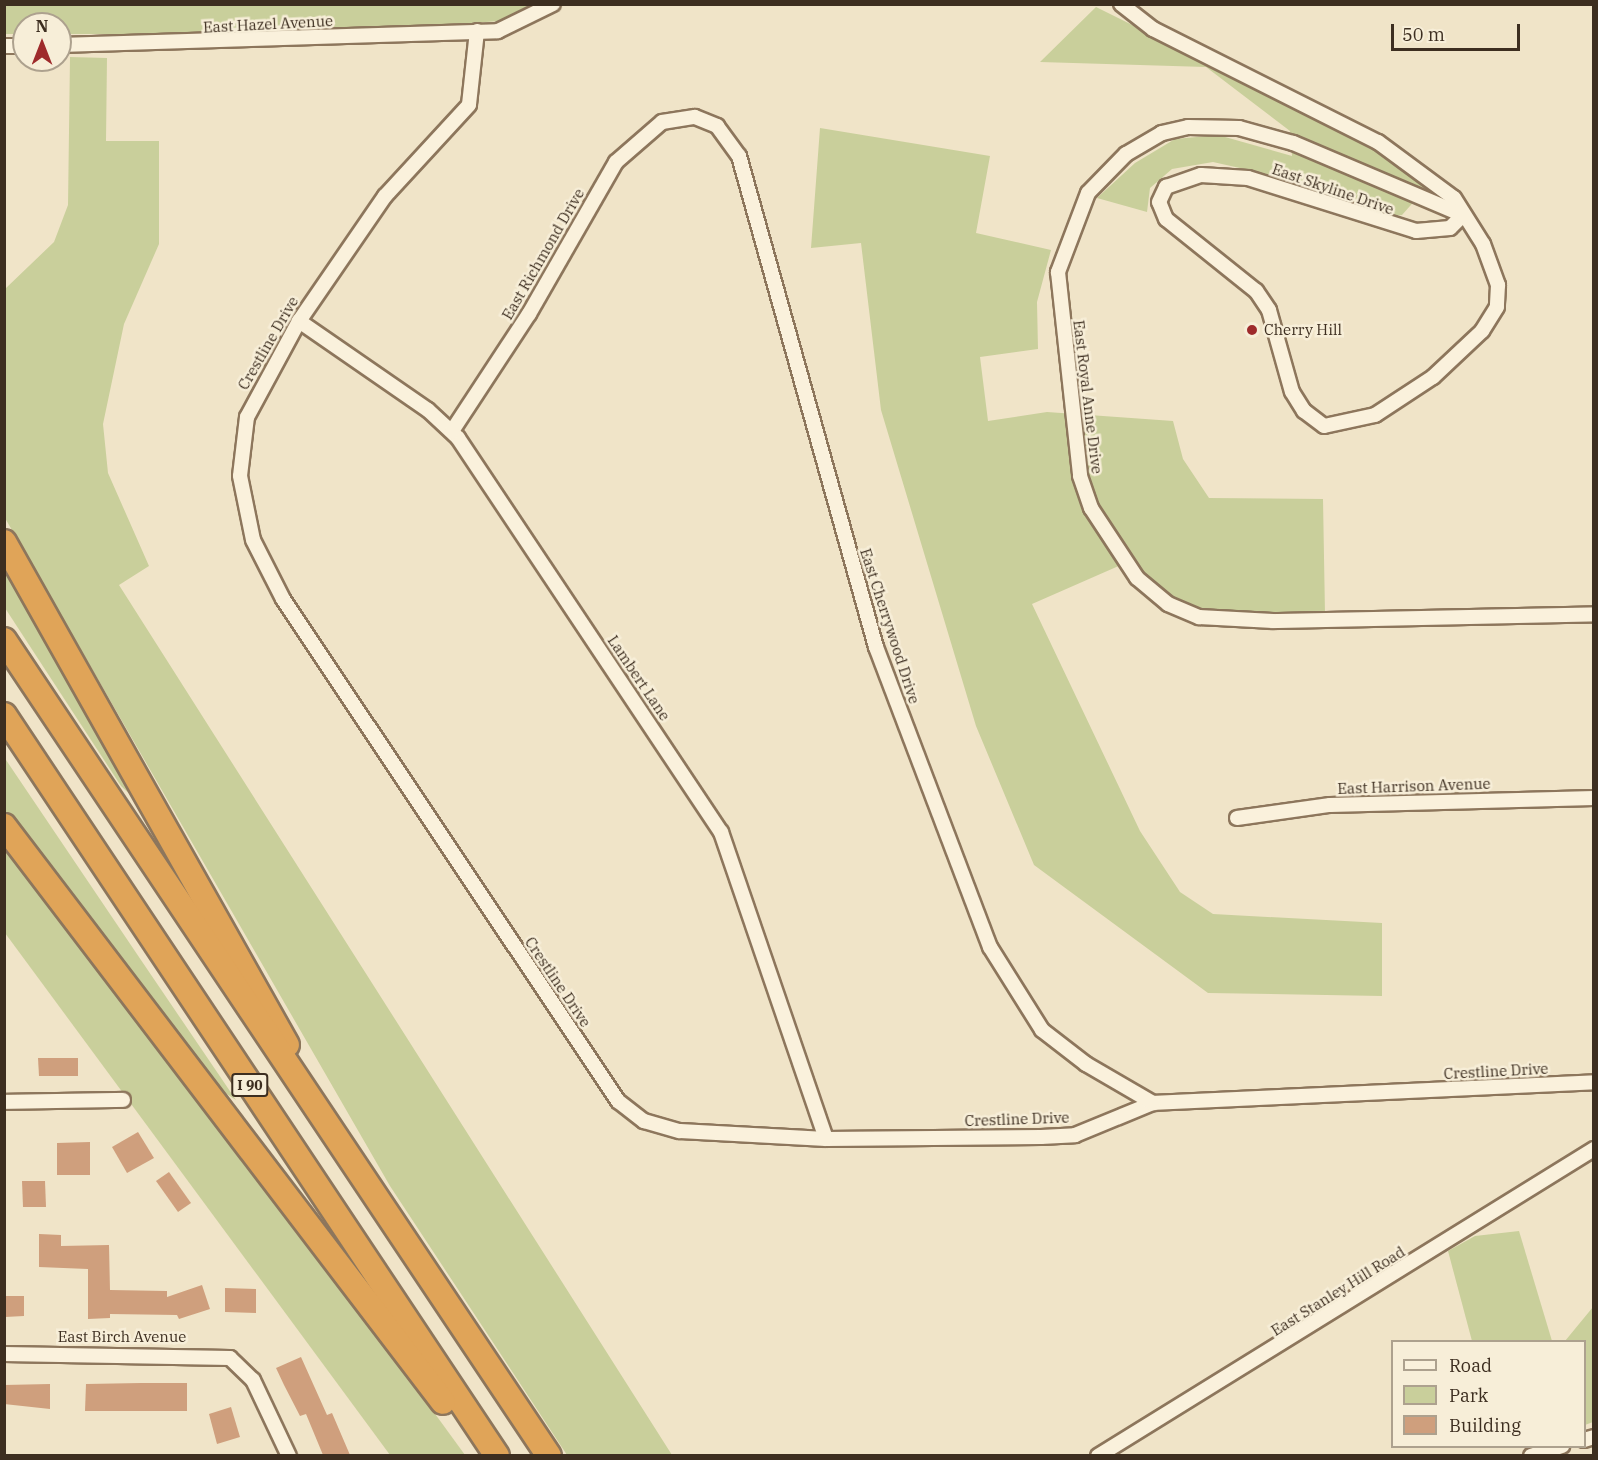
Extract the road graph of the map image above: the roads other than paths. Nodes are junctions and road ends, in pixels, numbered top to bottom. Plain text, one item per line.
1 (553, 4) edge
2 (1121, 4) edge
3 (477, 31) junction
4 (72, 45) edge
5 (683, 117) joint
6 (1463, 214) junction
7 (299, 321) junction
8 (452, 431) junction
9 (4, 542) edge
10 (1593, 614) edge
11 (4, 640) edge
12 (4, 715) edge
13 (1593, 798) edge
14 (1237, 818) dead end
15 (4, 826) edge
16 (1593, 1082) edge
17 (123, 1100) dead end
18 (4, 1102) edge
19 (1153, 1103) junction
20 (826, 1139) junction
21 (1593, 1149) edge
22 (361, 1182) junction
23 (4, 1354) edge
24 (1556, 1450) edge
25 (289, 1455) edge
26 (485, 1455) edge
27 (497, 1455) edge
28 (549, 1455) edge
29 (1098, 1455) edge
30 (1531, 1455) edge

1 - 3 street
2 - 6 street, East Skyline Drive
3 - 4 street, East Hazel Avenue
3 - 7 street, Crestline Drive
5 - 8 street, East Richmond Drive
5 - 19 street, East Cherrywood Drive
6 - 6 street, East Skyline Drive
6 - 10 street, East Royal Anne Drive
7 - 8 street, Lambert Lane
7 - 20 street, Crestline Drive
8 - 20 street, Lambert Lane
9 - 22 highway
11 - 22 highway, I 90
12 - 27 highway, I 90
13 - 14 street, East Harrison Avenue
15 - 26 highway, I 90
16 - 19 street, Crestline Drive
17 - 18 street
19 - 20 street, Crestline Drive
21 - 29 street, East Stanley Hill Road
22 - 28 highway, I 90
23 - 25 street, East Birch Avenue
24 - 30 street

